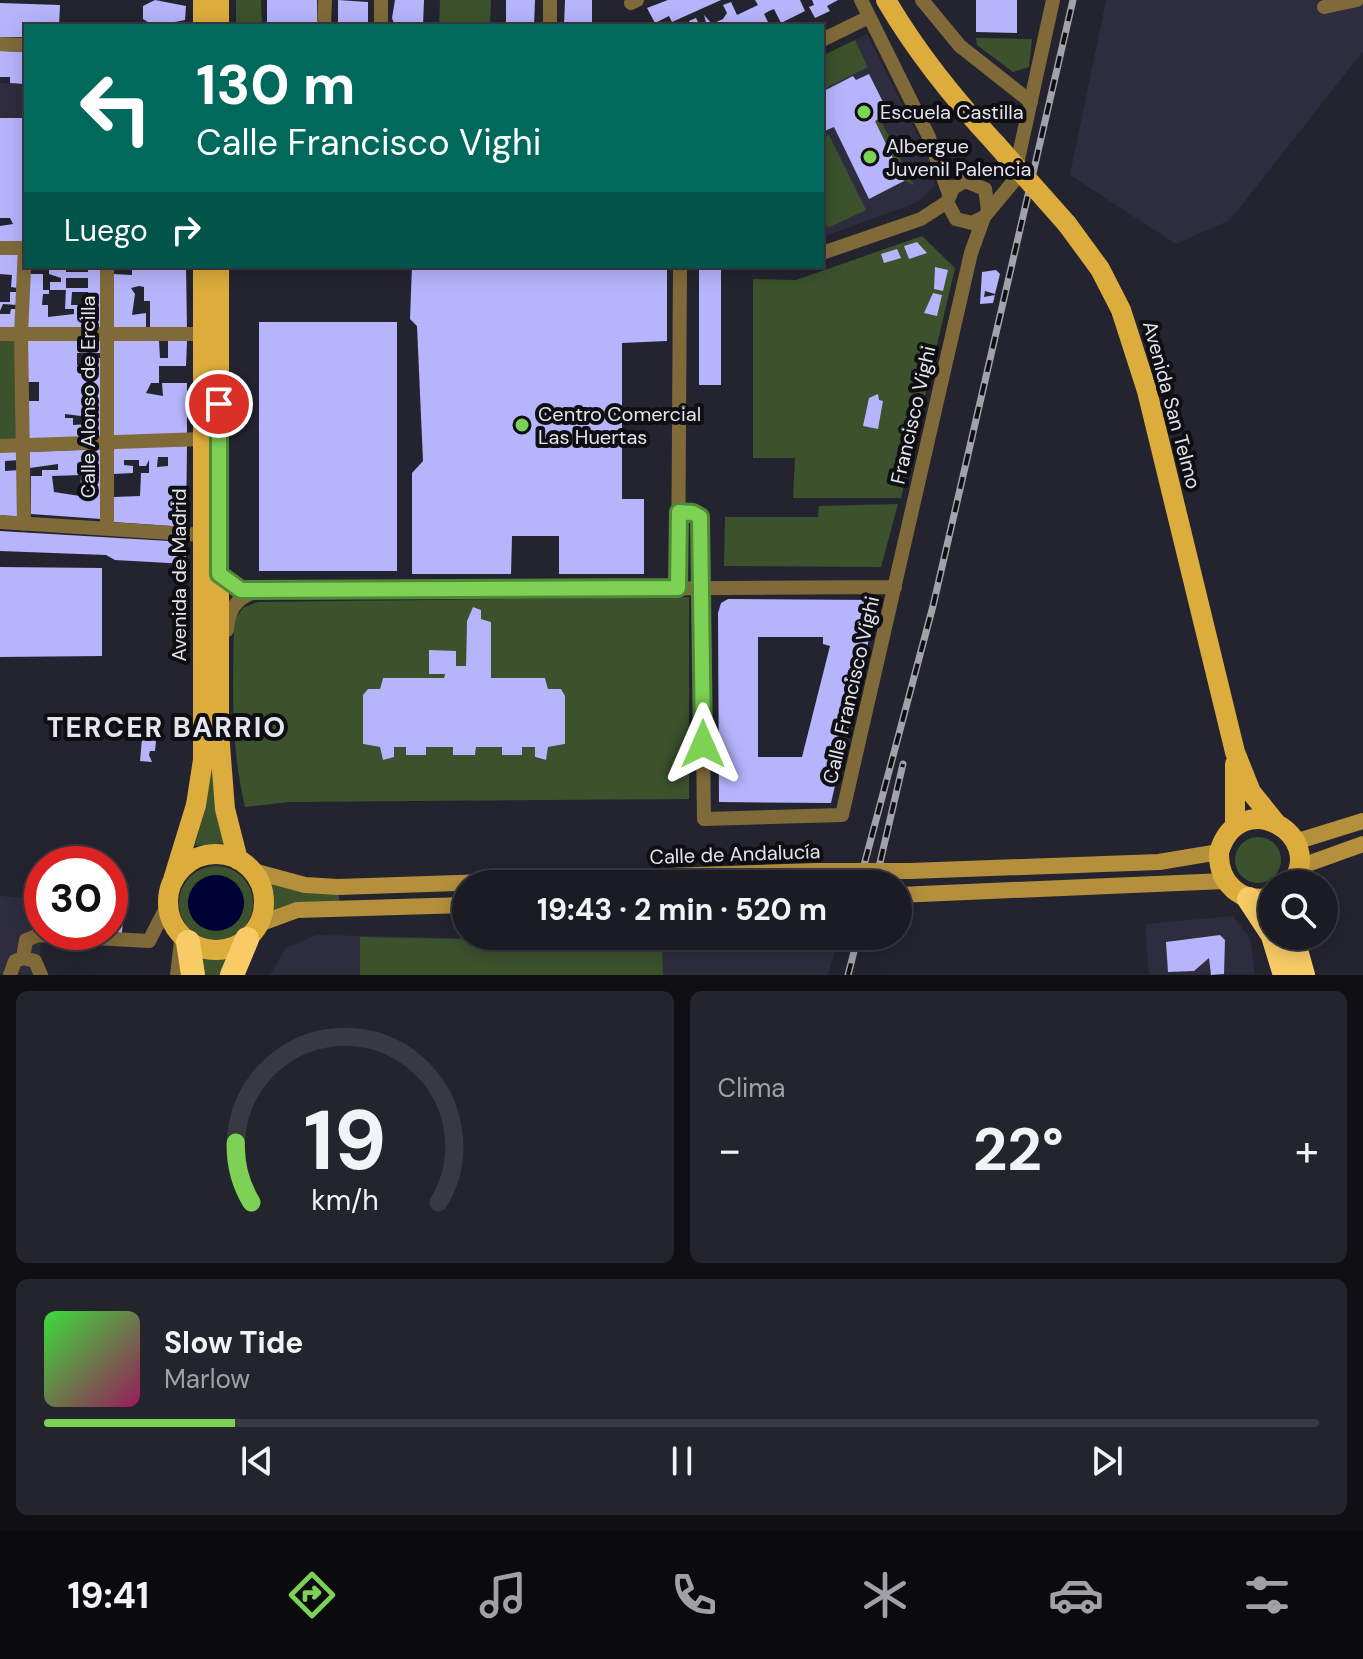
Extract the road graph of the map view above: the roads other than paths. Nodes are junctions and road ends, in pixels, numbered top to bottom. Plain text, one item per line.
1 (203, 0) edge
2 (219, 0) edge
3 (325, 0) edge
4 (381, 0) edge
5 (550, 0) edge
6 (861, 0) edge
7 (886, 0) edge
8 (922, 0) edge
9 (1053, 0) edge
10 (1357, 0) edge
11 (1324, 7) dead end
12 (869, 17) junction
13 (203, 24) edge
14 (219, 24) edge
15 (324, 24) edge
16 (381, 24) edge
17 (550, 24) edge
18 (824, 39) edge
19 (0, 44) edge
20 (24, 45) edge
21 (1031, 102) junction
22 (1013, 182) junction
23 (982, 186) junction
24 (948, 198) junction
25 (986, 213) junction
26 (921, 219) junction
27 (958, 221) junction
28 (0, 248) edge
29 (24, 248) edge
30 (824, 252) edge
31 (971, 253) junction
32 (25, 268) edge
33 (107, 268) edge
34 (203, 268) edge
35 (219, 268) edge
36 (680, 268) edge
37 (0, 334) edge
38 (21, 334) junction
39 (203, 334) junction
40 (108, 335) junction
41 (203, 439) junction
42 (109, 443) junction
43 (0, 446) edge
44 (24, 446) junction
45 (679, 512) junction
46 (0, 522) edge
47 (24, 524) junction
48 (107, 529) junction
49 (203, 535) junction
50 (219, 574) junction
51 (895, 587) junction
52 (678, 588) junction
53 (702, 588) junction
54 (255, 591) junction
55 (220, 690) junction
56 (1235, 752) junction
57 (1363, 821) edge
58 (1276, 823) junction
59 (1235, 827) junction
60 (1295, 842) junction
61 (1363, 844) edge
62 (1219, 852) junction
63 (246, 865) junction
64 (1294, 870) edge
65 (1312, 870) edge
66 (173, 880) junction
67 (1225, 881) junction
68 (912, 894) edge
69 (1258, 897) edge
70 (452, 905) edge
71 (167, 906) junction
72 (253, 932) junction
73 (185, 939) junction
74 (1278, 950) edge
75 (1290, 950) edge
76 (23, 958) junction
77 (1288, 973) edge
78 (10, 975) edge
79 (41, 975) edge
80 (177, 975) edge
81 (193, 975) edge
82 (232, 975) edge

1 - 13 main road
2 - 14 main road
3 - 15 street
4 - 16 street
5 - 17 street
6 - 12 street
7 - 56 main road, Avenida San Telmo, bridge
8 - 21 street
9 - 21 street
10 - 11 street
12 - 18 street
12 - 24 street
19 - 20 street
21 - 22 street
22 - 23 street
22 - 25 street
23 - 24 street
23 - 25 street
24 - 26 street
24 - 27 street
25 - 27 street
25 - 31 street, Francisco Vighi
26 - 27 street
26 - 30 street
27 - 31 street
28 - 29 street
31 - 51 street, Francisco Vighi
32 - 38 street
33 - 40 street, Calle Alonso de Ercilla
34 - 39 main road, Avenida de Madrid
35 - 50 main road, Avenida de Madrid
36 - 45 street
37 - 38 street
38 - 40 street
38 - 44 street
39 - 40 street
39 - 41 main road, Avenida de Madrid
40 - 42 street, Calle Alonso de Ercilla
41 - 42 street
41 - 49 main road, Avenida de Madrid
42 - 44 street
42 - 48 street, Calle Alonso de Ercilla
43 - 44 street
44 - 47 street
45 - 52 street
45 - 53 street, Calle Francisco Vighi
46 - 47 street
47 - 48 street
48 - 49 street
49 - 66 main road, Avenida de Madrid
50 - 54 street
50 - 55 main road, Avenida de Madrid
51 - 53 street
51 - 53 street, Calle Francisco Vighi
52 - 53 street
52 - 54 street
54 - 55 street
55 - 63 main road, Avenida de Madrid
56 - 58 main road, Avenida San Telmo
56 - 59 main road, Avenida San Telmo
57 - 60 main road
58 - 59 main road
58 - 60 main road, Avenida San Telmo
59 - 62 main road
60 - 64 main road
61 - 65 main road
62 - 63 main road, Calle de Andalucía, bridge
62 - 67 main road
63 - 66 main road
63 - 72 main road
66 - 71 main road
67 - 68 main road
67 - 69 main road
70 - 72 main road
71 - 73 main road
71 - 76 street
72 - 73 main road
72 - 82 highway
73 - 80 street
73 - 81 highway
74 - 77 highway
75 - 77 highway
76 - 78 street
76 - 79 street

